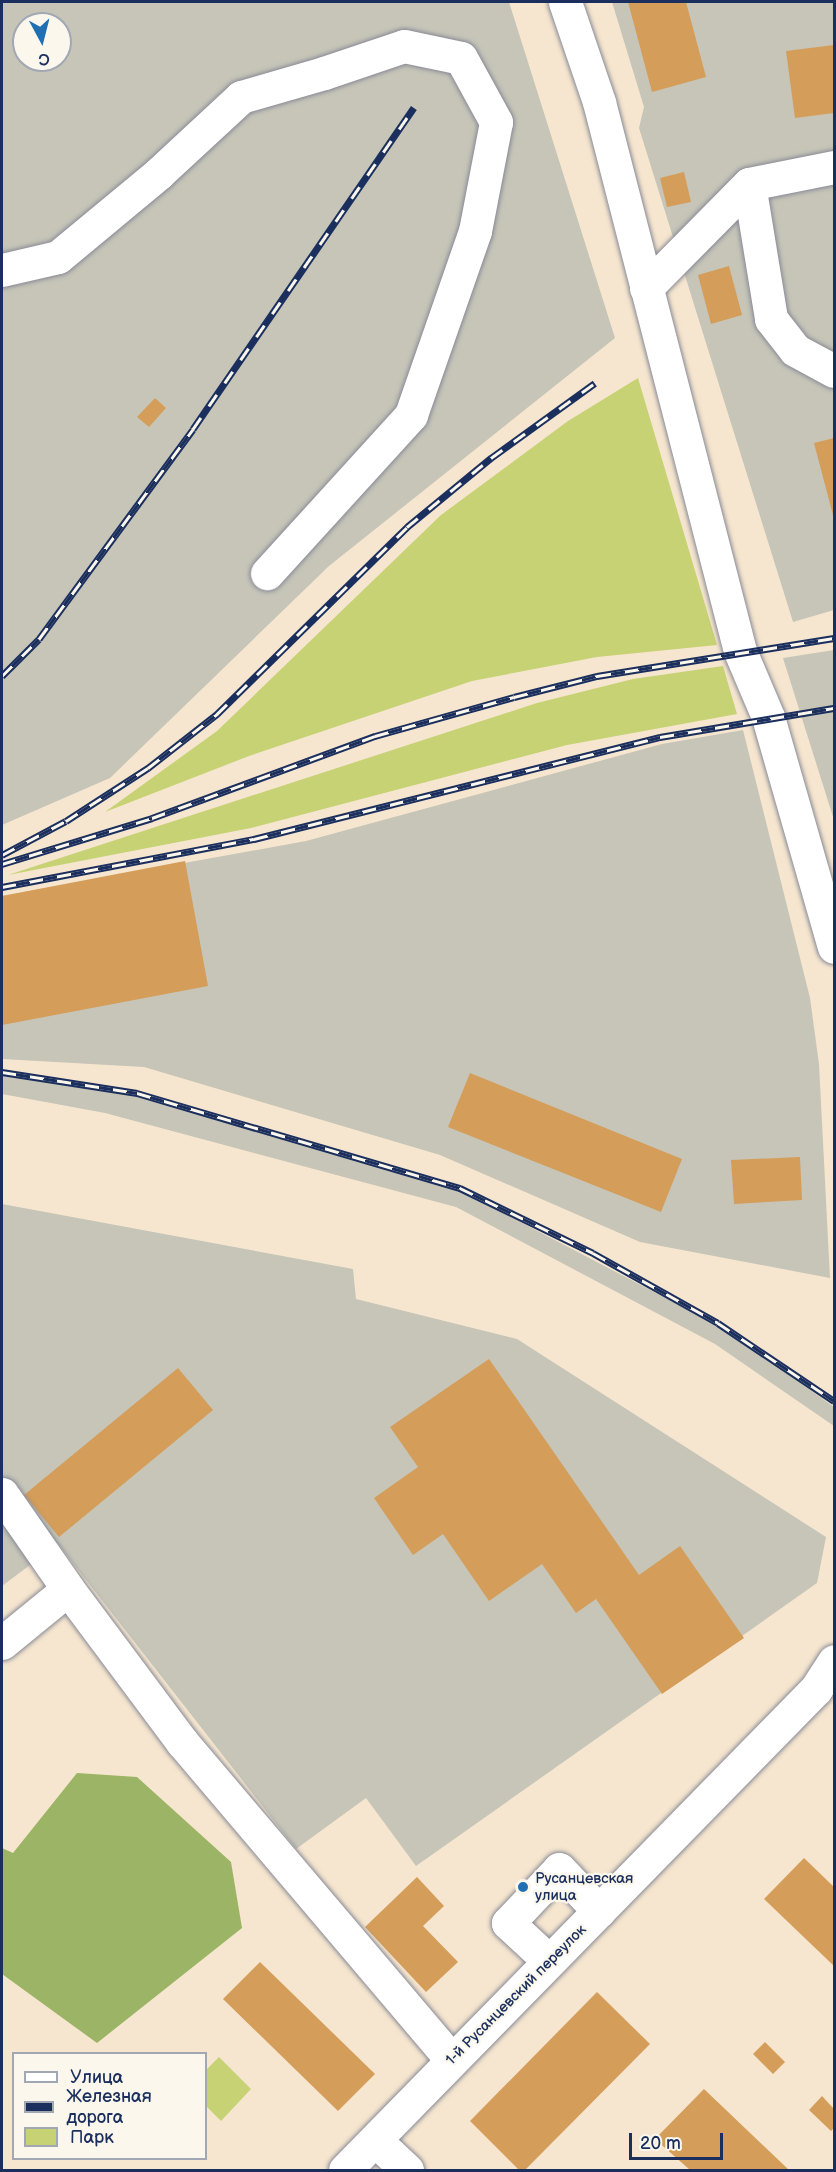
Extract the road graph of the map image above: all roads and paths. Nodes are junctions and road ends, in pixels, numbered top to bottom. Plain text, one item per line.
1 (565, 2) edge
2 (834, 167) edge
3 (749, 184) junction
4 (2, 270) edge
5 (646, 288) junction
6 (834, 371) edge
7 (267, 573) dead end
8 (834, 947) edge
9 (2, 1494) edge
10 (68, 1589) junction
11 (2, 1643) edge
12 (834, 1661) edge
13 (599, 1911) junction
14 (549, 1961) junction
15 (452, 2060) junction
16 (375, 2140) junction
17 (345, 2170) edge
18 (406, 2170) edge

1 - 5 street
2 - 3 street
3 - 5 street
3 - 6 street
4 - 7 street
5 - 8 street
9 - 10 street
10 - 11 street
10 - 15 street
12 - 13 street, 1-й Русанцевский переулок
13 - 14 street, 1-й Русанцевский переулок
13 - 14 street
14 - 15 street, 1-й Русанцевский переулок
15 - 16 street, 1-й Русанцевский переулок
16 - 17 street, 1-й Русанцевский переулок
16 - 18 street

